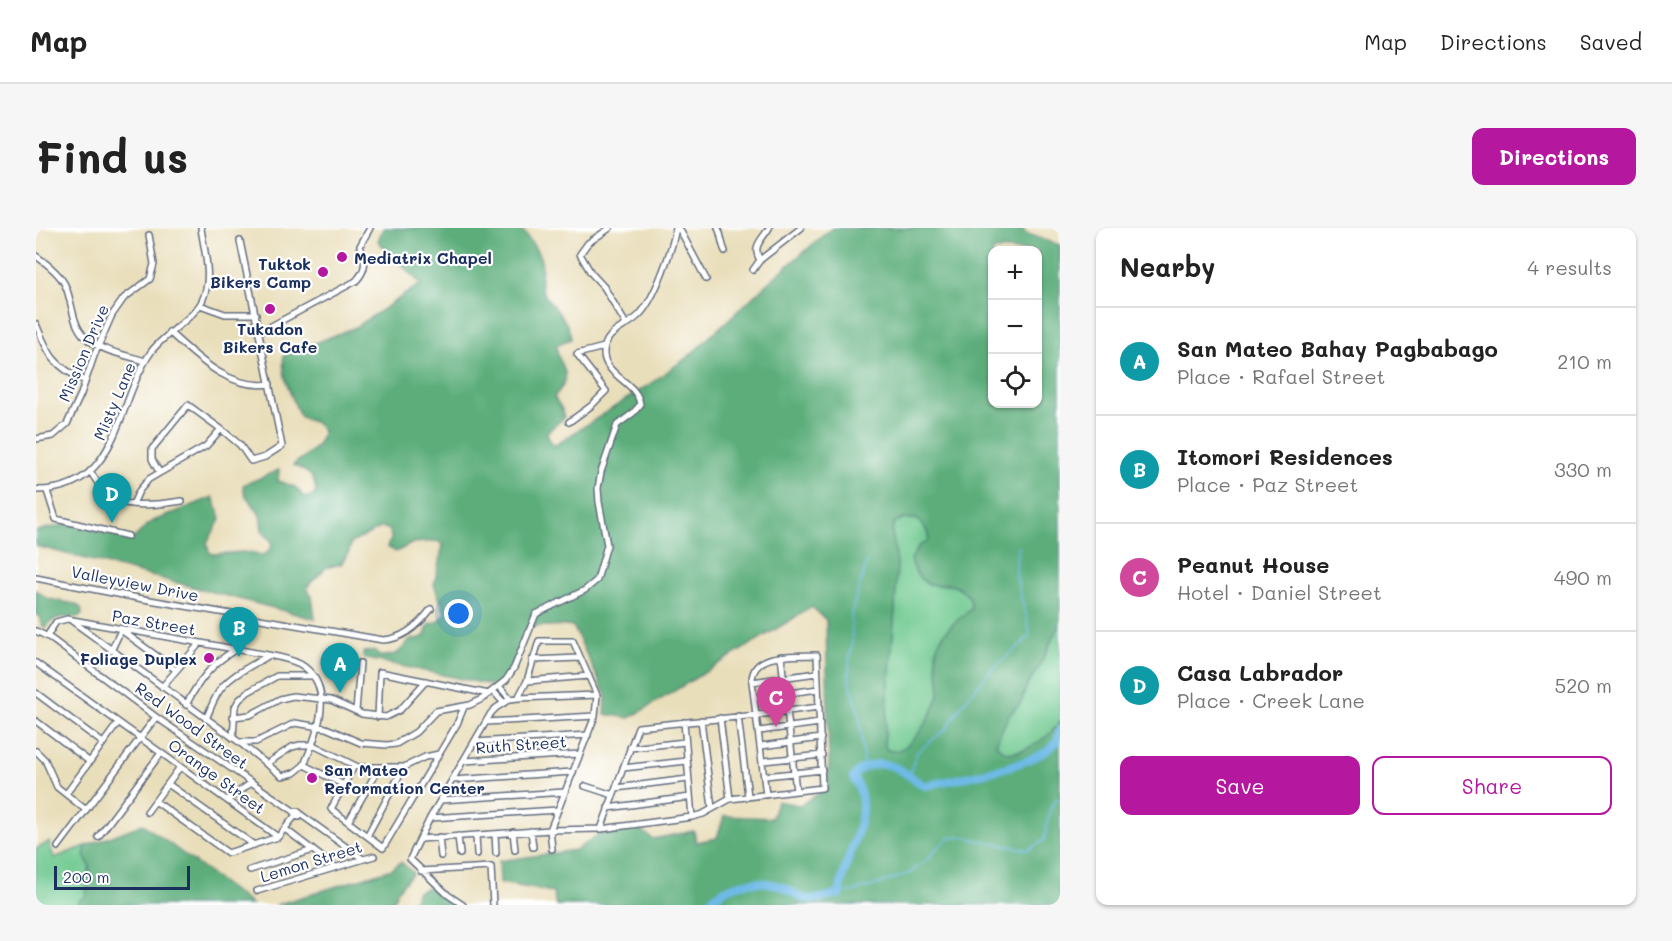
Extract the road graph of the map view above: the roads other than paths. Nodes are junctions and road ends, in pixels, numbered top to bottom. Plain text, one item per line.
1 (201, 228) edge
2 (370, 228) edge
3 (610, 228) edge
4 (678, 228) edge
5 (718, 228) edge
6 (769, 228) edge
7 (801, 228) edge
8 (794, 230) edge
9 (149, 235) dead end
10 (240, 242) dead end
11 (725, 251) dead end
12 (36, 256) edge
13 (760, 260) junction
14 (753, 270) dead end
15 (706, 279) dead end
16 (200, 305) junction
17 (256, 314) junction
18 (36, 324) edge
19 (626, 324) junction
20 (169, 332) junction
21 (260, 332) junction
22 (99, 346) junction
23 (604, 347) junction
24 (145, 361) junction
25 (85, 381) junction
26 (270, 384) junction
27 (569, 422) dead end
28 (221, 429) junction
29 (36, 439) edge
30 (90, 471) junction
31 (159, 472) junction
32 (36, 490) edge
33 (47, 491) junction
34 (182, 501) dead end
35 (133, 504) junction
36 (128, 536) dead end
37 (36, 578) edge
38 (431, 609) dead end
39 (70, 620) junction
40 (121, 630) junction
41 (36, 631) edge
42 (47, 636) junction
43 (199, 644) junction
44 (235, 650) junction
45 (111, 651) junction
46 (268, 655) junction
47 (781, 656) junction
48 (579, 658) junction
49 (532, 660) junction
50 (36, 663) edge
51 (360, 663) dead end
52 (177, 670) junction
53 (817, 673) junction
54 (313, 676) junction
55 (589, 676) junction
56 (783, 678) junction
57 (426, 681) junction
58 (526, 681) junction
59 (752, 682) junction
60 (499, 686) junction
61 (162, 687) junction
62 (818, 689) junction
63 (491, 692) junction
64 (36, 693) edge
65 (785, 694) junction
66 (597, 695) junction
67 (321, 698) junction
68 (518, 698) junction
69 (510, 699) junction
70 (754, 699) junction
71 (504, 703) junction
72 (186, 705) junction
73 (819, 707) junction
74 (464, 708) junction
75 (356, 711) junction
76 (787, 711) junction
77 (757, 715) junction
78 (595, 716) junction
79 (738, 716) junction
80 (156, 717) junction
81 (233, 717) junction
82 (378, 717) junction
83 (720, 718) junction
84 (206, 719) junction
85 (701, 720) junction
86 (36, 721) edge
87 (684, 722) junction
88 (118, 723) junction
89 (486, 723) junction
90 (820, 723) junction
91 (319, 726) junction
92 (789, 727) junction
93 (759, 731) junction
94 (588, 735) junction
95 (140, 738) junction
96 (233, 738) junction
97 (821, 738) junction
98 (239, 742) junction
99 (475, 742) junction
100 (685, 742) junction
101 (790, 742) junction
102 (103, 744) junction
103 (313, 745) junction
104 (761, 746) junction
105 (630, 748) junction
106 (36, 751) edge
107 (161, 753) junction
108 (439, 754) junction
109 (580, 754) junction
110 (822, 755) junction
111 (792, 758) junction
112 (687, 760) junction
113 (464, 761) junction
114 (763, 761) junction
115 (90, 762) junction
116 (266, 764) junction
117 (303, 765) junction
118 (180, 766) junction
119 (354, 766) junction
120 (404, 766) junction
121 (379, 768) junction
122 (623, 768) junction
123 (822, 770) junction
124 (573, 772) junction
125 (794, 773) junction
126 (765, 776) junction
127 (688, 779) junction
128 (453, 780) junction
129 (168, 783) junction
130 (251, 783) junction
131 (344, 785) junction
132 (585, 786) dead end
133 (616, 788) junction
134 (796, 791) junction
135 (565, 792) junction
136 (66, 794) junction
137 (613, 795) junction
138 (766, 795) junction
139 (748, 796) junction
140 (690, 797) junction
141 (730, 799) junction
142 (227, 800) junction
143 (441, 800) junction
144 (155, 801) junction
145 (712, 807) junction
146 (608, 808) junction
147 (86, 810) junction
148 (558, 810) junction
149 (147, 812) dead end
150 (296, 814) junction
151 (692, 817) junction
152 (430, 818) junction
153 (348, 822) junction
154 (285, 829) junction
155 (601, 829) junction
156 (550, 830) junction
157 (531, 831) junction
158 (513, 832) junction
159 (495, 834) junction
160 (476, 835) junction
161 (367, 836) junction
162 (458, 836) junction
163 (98, 837) dead end
164 (278, 837) junction
165 (439, 837) junction
166 (420, 839) junction
167 (254, 845) junction
168 (58, 847) dead end
169 (533, 847) dead end
170 (552, 849) dead end
171 (313, 850) junction
172 (515, 850) dead end
173 (496, 853) dead end
174 (460, 854) dead end
175 (477, 854) dead end
176 (374, 856) dead end
177 (441, 856) dead end
178 (363, 859) junction
179 (335, 867) junction
180 (250, 870) dead end
181 (421, 871) junction
182 (257, 891) dead end
183 (463, 905) edge
184 (493, 905) edge

1 - 16 street
2 - 21 street
3 - 19 street
4 - 15 street
4 - 19 street
5 - 11 street
6 - 13 street
7 - 8 street
8 - 13 street
9 - 22 street, Mission Drive
10 - 17 street
12 - 22 street
13 - 14 street
16 - 17 street
16 - 20 street, Misty Lane
17 - 21 street
18 - 25 street
19 - 23 street
20 - 24 street, Misty Lane
20 - 26 street
21 - 26 street
22 - 24 street
22 - 25 street, Mission Drive
23 - 27 street
23 - 60 street
24 - 30 street, Misty Lane
25 - 29 street, Mission Drive
26 - 28 street
28 - 31 street
28 - 31 street
30 - 33 street, Misty Lane
30 - 35 street
31 - 35 street
32 - 33 street, Misty Lane
33 - 36 street
34 - 35 street
37 - 38 street, Valleyview Drive
39 - 40 street, Paz Street
39 - 42 street
39 - 45 street
40 - 43 street, Paz Street
40 - 45 street
40 - 52 street
41 - 42 street, Red Wood Street
42 - 80 street, Red Wood Street
43 - 44 street, Paz Street
43 - 52 street
44 - 46 street, Paz Street
44 - 72 street
45 - 61 street
46 - 54 street, Paz Street
46 - 84 street
47 - 53 street
47 - 56 street
47 - 59 street
48 - 49 street
48 - 49 street
48 - 55 street
49 - 58 street
50 - 88 street, Orange Street
51 - 75 street
52 - 61 street
53 - 56 street
53 - 62 street
54 - 67 street
54 - 81 street
55 - 58 street
55 - 66 street
56 - 59 street
56 - 65 street
57 - 63 street
57 - 82 street
57 - 82 street
58 - 68 street
59 - 70 street
60 - 63 street
60 - 69 street
61 - 72 street
62 - 65 street
62 - 73 street
63 - 71 street
63 - 74 street
64 - 102 street
65 - 70 street
65 - 76 street
66 - 68 street
66 - 78 street
67 - 75 street
67 - 81 street
67 - 91 street
68 - 69 street
69 - 71 street
70 - 77 street
71 - 89 street
72 - 84 street
73 - 76 street
73 - 90 street
74 - 91 street
74 - 108 street
75 - 82 street
76 - 77 street
76 - 92 street
77 - 79 street
77 - 93 street
78 - 89 street
78 - 94 street
79 - 83 street
79 - 139 street
80 - 95 street
80 - 130 street, Red Wood Street
81 - 96 street
83 - 85 street
83 - 141 street
84 - 96 street
85 - 87 street
85 - 145 street
86 - 115 street
87 - 100 street
87 - 105 street
88 - 95 street, Orange Street
88 - 102 street
89 - 99 street
90 - 92 street
90 - 97 street
91 - 98 street
91 - 103 street
92 - 93 street
92 - 101 street
93 - 104 street
94 - 99 street
94 - 109 street
95 - 107 street, Orange Street
95 - 147 street
96 - 98 street
97 - 101 street
97 - 110 street
98 - 116 street
99 - 113 street
100 - 105 street
100 - 112 street
101 - 104 street
101 - 111 street
102 - 115 street
103 - 116 street
103 - 117 street
103 - 119 street
104 - 114 street
105 - 122 street
106 - 136 street
107 - 118 street, Orange Street
107 - 163 street
108 - 120 street
108 - 161 street
109 - 113 street, Ruth Street
109 - 124 street
110 - 111 street
110 - 123 street
111 - 114 street
111 - 125 street
112 - 122 street
112 - 127 street
113 - 128 street
114 - 126 street
115 - 136 street
116 - 117 street
117 - 131 street
118 - 129 street
118 - 142 street, Orange Street
119 - 121 street
119 - 131 street
120 - 121 street
120 - 161 street
121 - 153 street
122 - 133 street
123 - 125 street
123 - 134 street
124 - 128 street
124 - 135 street
125 - 126 street
125 - 134 street
126 - 138 street
127 - 133 street
127 - 140 street
128 - 143 street
129 - 144 street
129 - 167 street
130 - 142 street
130 - 150 street, Red Wood Street
131 - 153 street
132 - 137 street
133 - 137 street
134 - 138 street
135 - 143 street
135 - 148 street
136 - 147 street
137 - 146 street
138 - 139 street
139 - 141 street
140 - 146 street
140 - 151 street
141 - 145 street
142 - 164 street, Orange Street
143 - 152 street
144 - 149 street
144 - 167 street
145 - 151 street
146 - 155 street
147 - 168 street
148 - 152 street
148 - 156 street
150 - 154 street
150 - 178 street, Red Wood Street
151 - 155 street
152 - 166 street
153 - 161 street
154 - 164 street
154 - 171 street
155 - 156 street
156 - 157 street
156 - 170 street
157 - 158 street
157 - 169 street
158 - 159 street
158 - 172 street
159 - 160 street
159 - 173 street
160 - 162 street
160 - 175 street
162 - 165 street
162 - 174 street
164 - 167 street
165 - 166 street
165 - 177 street
166 - 181 street
171 - 179 street
171 - 180 street
176 - 178 street, Lemon Street
178 - 179 street, Lemon Street
179 - 182 street, Lemon Street
181 - 183 street
181 - 184 street

